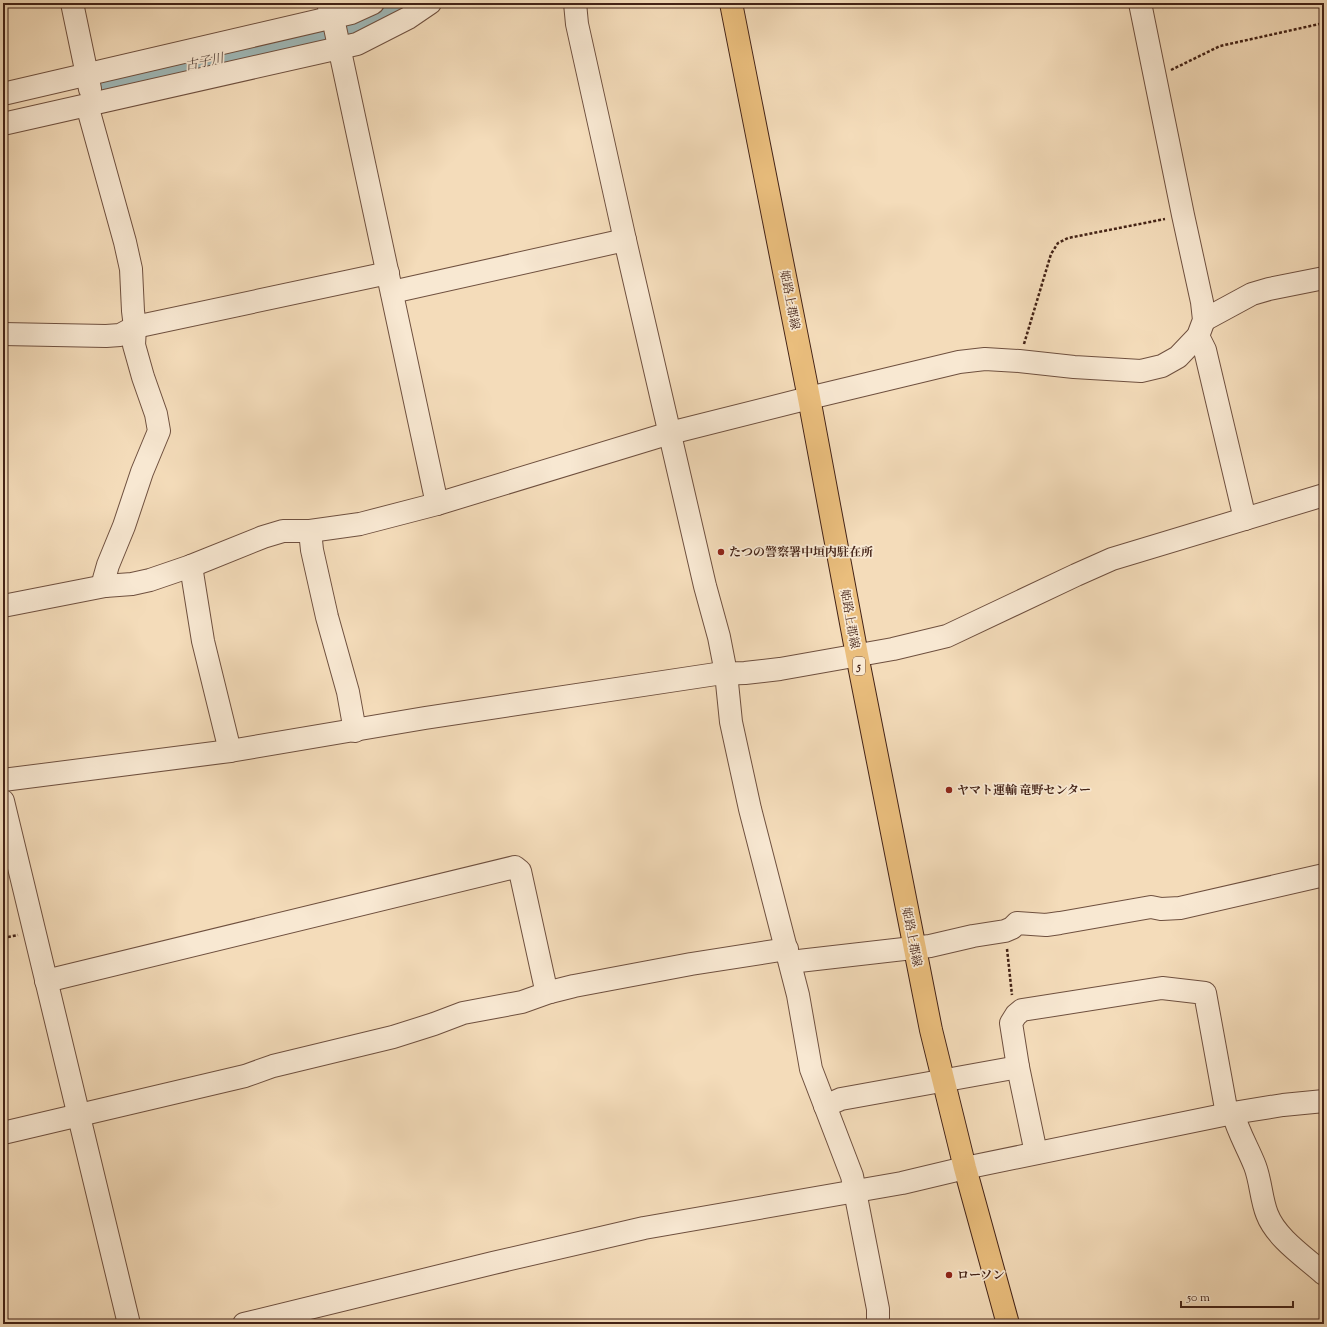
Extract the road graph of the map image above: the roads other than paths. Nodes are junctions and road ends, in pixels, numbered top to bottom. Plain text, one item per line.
1 (72, 3) edge
2 (373, 3) edge
3 (430, 3) edge
4 (575, 3) edge
5 (731, 3) edge
6 (1140, 3) edge
7 (335, 26) edge
8 (89, 92) junction
9 (3, 94) edge
10 (3, 124) edge
11 (625, 240) junction
12 (1324, 278) edge
13 (390, 282) junction
14 (136, 327) junction
15 (1201, 328) junction
16 (3, 334) edge
17 (809, 398) junction
18 (670, 433) junction
19 (1324, 495) edge
20 (437, 504) junction
21 (1245, 519) junction
22 (310, 531) junction
23 (191, 566) junction
24 (105, 586) junction
25 (3, 606) edge
26 (857, 655) junction
27 (726, 673) junction
28 (355, 731) junction
29 (230, 752) junction
30 (3, 780) edge
31 (3, 801) edge
32 (1324, 875) edge
33 (914, 948) junction
34 (788, 955) junction
35 (46, 981) junction
36 (550, 992) junction
37 (1018, 1067) junction
38 (943, 1080) junction
39 (1324, 1101) edge
40 (825, 1106) junction
41 (1230, 1113) junction
42 (79, 1114) junction
43 (3, 1133) edge
44 (1036, 1153) junction
45 (965, 1168) junction
46 (855, 1190) junction
47 (1324, 1274) edge
48 (129, 1324) edge
49 (244, 1324) edge
50 (878, 1324) edge
51 (1008, 1324) edge

1 - 8 street
2 - 7 street
3 - 7 street
4 - 11 street
5 - 17 main road, 姫路上郡線 / 5
6 - 15 street
7 - 8 street
7 - 8 street
7 - 13 street
8 - 9 street
8 - 10 street
8 - 14 street
11 - 13 street
11 - 18 street
12 - 15 street
13 - 14 street
13 - 20 street
14 - 16 street
14 - 24 street
15 - 17 street
15 - 21 street
17 - 18 street
17 - 26 main road, 姫路上郡線 / 5
18 - 20 street
18 - 27 street
19 - 21 street
20 - 22 street
21 - 26 street
22 - 23 street
22 - 28 street
23 - 24 street
23 - 29 street
24 - 25 street
26 - 27 street
26 - 33 main road, 姫路上郡線 / 5
27 - 28 street
27 - 34 street
28 - 29 street
29 - 30 street
31 - 35 street
32 - 33 street
33 - 34 street
33 - 38 main road, 姫路上郡線 / 5
34 - 36 street
34 - 40 street
35 - 36 street
35 - 42 street
36 - 42 street
37 - 38 street
37 - 41 street
37 - 44 street
38 - 40 street
38 - 45 main road, 姫路上郡線 / 5
39 - 41 street
40 - 46 street
41 - 44 street
41 - 47 street
42 - 43 street
42 - 48 street
44 - 45 street
45 - 46 street
45 - 51 main road, 姫路上郡線 / 5
46 - 49 street
46 - 50 street

